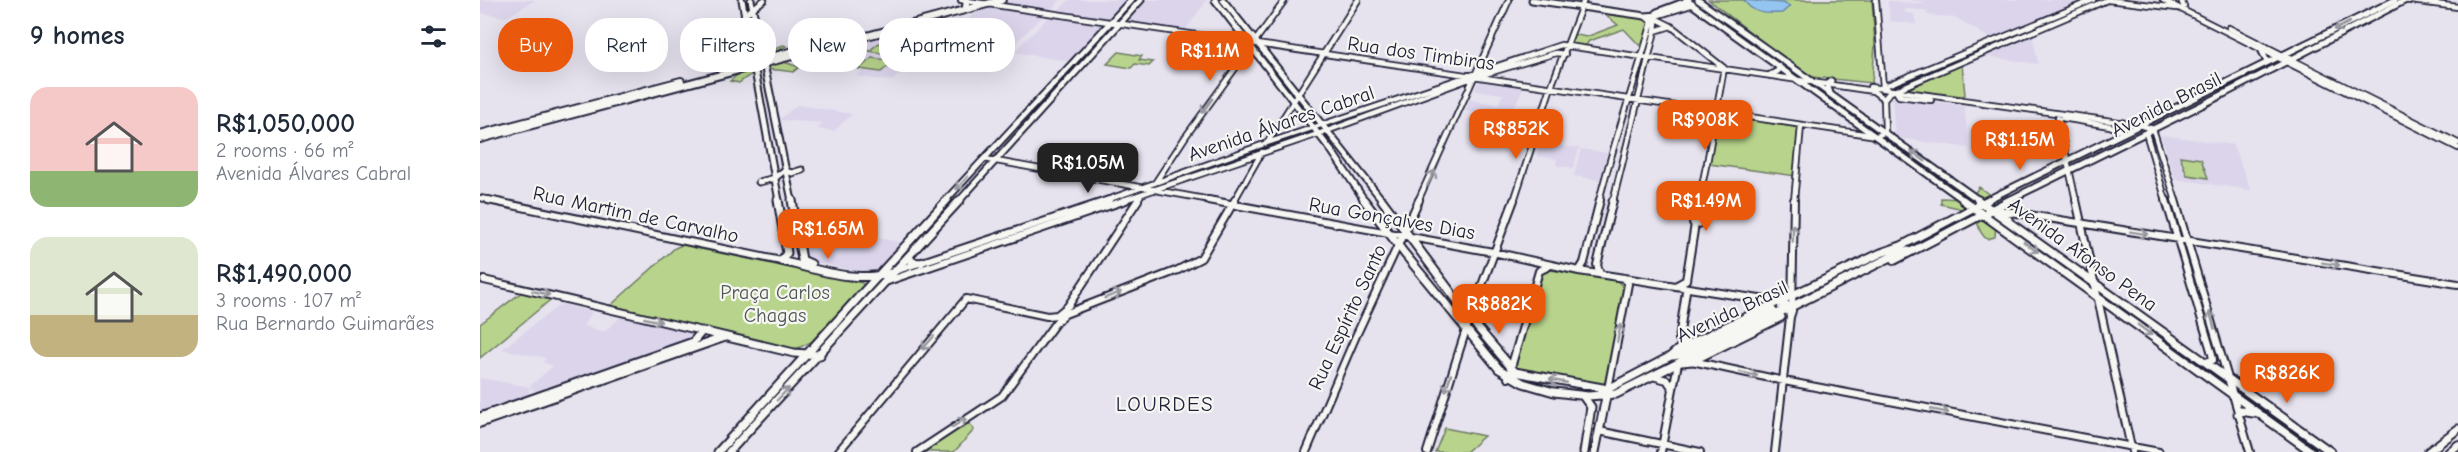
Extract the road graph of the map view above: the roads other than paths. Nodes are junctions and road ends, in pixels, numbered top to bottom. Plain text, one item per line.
1 (742, 0) edge
2 (764, 0) edge
3 (1002, 0) edge
4 (1131, 0) edge
5 (1141, 0) edge
6 (1215, 0) edge
7 (1223, 0) edge
8 (1285, 0) edge
9 (1358, 0) edge
10 (1509, 0) edge
11 (1532, 0) edge
12 (1558, 0) edge
13 (1876, 0) edge
14 (2093, 0) edge
15 (2108, 0) edge
16 (2163, 0) edge
17 (2170, 0) edge
18 (2181, 0) edge
19 (2395, 0) edge
20 (2405, 0) edge
21 (1688, 1) edge
22 (1699, 1) edge
23 (965, 2) edge
24 (988, 2) edge
25 (1583, 3) edge
26 (753, 4) edge
27 (2458, 7) edge
28 (2182, 8) junction
29 (1663, 14) junction
30 (744, 15) junction
31 (1647, 15) junction
32 (745, 18) edge
33 (1656, 20) junction
34 (1111, 22) junction
35 (1119, 24) junction
36 (1671, 26) junction
37 (1655, 31) junction
38 (2234, 33) junction
39 (1254, 44) junction
40 (1568, 46) junction
41 (2260, 49) junction
42 (1323, 54) junction
43 (1565, 54) junction
44 (1641, 55) junction
45 (1763, 55) junction
46 (1969, 55) junction
47 (1648, 56) junction
48 (2279, 56) junction
49 (776, 60) edge
50 (776, 61) edge
51 (2288, 61) junction
52 (2267, 62) junction
53 (1779, 66) junction
54 (1724, 68) junction
55 (715, 72) edge
56 (715, 72) edge
57 (756, 72) edge
58 (765, 72) edge
59 (1476, 74) junction
60 (1468, 75) junction
61 (1770, 75) junction
62 (1882, 77) junction
63 (1795, 78) junction
64 (1807, 80) junction
65 (1829, 82) junction
66 (1895, 82) junction
67 (1551, 87) junction
68 (1881, 88) junction
69 (1873, 91) junction
70 (1891, 92) junction
71 (1830, 93) junction
72 (1299, 96) junction
73 (1630, 99) junction
74 (1884, 99) junction
75 (1637, 100) junction
76 (1295, 103) junction
77 (1971, 104) junction
78 (2375, 107) junction
79 (1301, 111) junction
80 (1290, 112) junction
81 (1716, 112) junction
82 (2373, 113) dead end
83 (2064, 115) junction
84 (2058, 118) junction
85 (2166, 122) junction
86 (775, 123) junction
87 (765, 124) junction
88 (2140, 125) junction
89 (1801, 126) junction
90 (1325, 128) junction
91 (2172, 128) dead end
92 (2152, 129) junction
93 (1316, 131) junction
94 (1885, 132) junction
95 (2124, 133) junction
96 (2146, 133) junction
97 (480, 134) edge
98 (1877, 136) junction
99 (480, 139) edge
100 (1267, 143) junction
101 (2458, 143) edge
102 (2458, 148) edge
103 (1263, 152) junction
104 (985, 159) junction
105 (994, 161) junction
106 (2067, 162) junction
107 (2082, 167) junction
108 (786, 170) junction
109 (802, 170) dead end
110 (2068, 174) junction
111 (775, 178) junction
112 (759, 182) dead end
113 (1155, 183) junction
114 (1166, 186) junction
115 (1147, 190) junction
116 (480, 198) edge
117 (791, 198) junction
118 (779, 201) junction
119 (1983, 202) junction
120 (1229, 205) junction
121 (1974, 207) junction
122 (1992, 209) junction
123 (794, 212) junction
124 (2013, 212) junction
125 (1983, 213) junction
126 (782, 215) junction
127 (2008, 220) junction
128 (2081, 224) junction
129 (1405, 229) junction
130 (1390, 235) junction
131 (798, 237) junction
132 (1402, 237) junction
133 (1411, 238) junction
134 (786, 240) junction
135 (2177, 240) junction
136 (2186, 241) junction
137 (1399, 245) junction
138 (1899, 248) junction
139 (1493, 252) junction
140 (1404, 253) junction
141 (1395, 254) junction
142 (909, 256) junction
143 (781, 261) junction
144 (921, 263) junction
145 (1551, 265) junction
146 (1579, 271) junction
147 (894, 272) junction
148 (2092, 273) junction
149 (1600, 274) junction
150 (2083, 274) junction
151 (856, 278) junction
152 (875, 278) junction
153 (1624, 278) junction
154 (481, 279) edge
155 (885, 282) junction
156 (2094, 282) junction
157 (1685, 284) junction
158 (2458, 284) edge
159 (1792, 286) junction
160 (1802, 292) junction
161 (2097, 296) junction
162 (1789, 307) junction
163 (1069, 309) junction
164 (1056, 317) junction
165 (1470, 317) junction
166 (1467, 327) junction
167 (702, 331) junction
168 (726, 337) junction
169 (1688, 345) junction
170 (806, 354) junction
171 (1684, 354) junction
172 (2212, 354) junction
173 (820, 355) junction
174 (1671, 356) junction
175 (2223, 356) junction
176 (1692, 361) junction
177 (2206, 362) junction
178 (1678, 363) junction
179 (1511, 367) junction
180 (1651, 376) junction
181 (2228, 377) junction
182 (1508, 378) junction
183 (1784, 381) junction
184 (1673, 389) junction
185 (1607, 392) junction
186 (1583, 396) junction
187 (2235, 397) junction
188 (752, 414) junction
189 (2238, 414) junction
190 (2256, 414) junction
191 (480, 420) edge
192 (2458, 429) edge
193 (1599, 431) junction
194 (747, 433) junction
195 (1662, 444) junction
196 (2458, 445) edge
197 (2131, 449) edge
198 (718, 452) edge
199 (729, 452) edge
200 (838, 452) edge
201 (917, 452) edge
202 (1306, 452) edge
203 (1427, 452) edge
204 (1584, 452) edge
205 (1595, 452) edge
206 (1661, 452) edge
207 (1700, 452) edge
208 (1775, 452) edge
209 (2159, 452) edge
210 (2250, 452) edge
211 (2312, 452) edge
212 (2331, 452) edge
213 (2427, 452) edge
214 (2450, 452) edge

1 - 30 main road
2 - 26 street
3 - 24 main road
4 - 34 main road
5 - 35 main road
6 - 39 main road
7 - 39 main road
8 - 39 street
9 - 42 street
10 - 59 street, Rua Espírito Santo
11 - 25 main road
12 - 25 main road
13 - 62 street
14 - 46 street
15 - 28 street
15 - 46 street
16 - 28 street
17 - 28 street
18 - 28 street
19 -> 48 main road, Avenida Brasil
20 - 27 street
20 - 51 main road, Avenida Brasil
21 - 22 main road
21 - 29 main road
21 - 31 main road
21 - 45 main road, Avenida Afonso Pena
22 - 64 main road, Avenida Afonso Pena
23 - 24 main road
23 - 49 main road
24 - 34 street, Rua dos Timbiras
24 - 50 main road
25 - 31 main road
25 - 40 street
26 - 30 street
28 - 38 street
29 - 31 main road
29 - 33 street
30 - 32 main road
31 - 33 street
31 - 44 street
33 - 36 street
33 - 37 street
34 - 35 street, Rua dos Timbiras
34 - 104 main road
35 - 39 street, Rua dos Timbiras
35 - 105 main road
36 - 37 street
36 - 54 street
37 - 47 street
38 - 41 street
38 - 48 street
39 - 42 street, Rua dos Timbiras
39 - 72 main road
39 - 76 main road
39 -> 113 street
40 - 43 street
40 - 44 street
40 - 59 street, Avenida Álvares Cabral
41 - 48 street
41 - 52 main road
42 - 60 street, Rua dos Timbiras
42 - 72 street
43 - 59 street, Avenida Álvares Cabral
43 - 67 street
44 - 47 street
44 - 73 street
45 - 53 main road, Avenida Afonso Pena
45 - 64 main road
46 - 66 street
46 - 70 street
47 - 54 street
47 - 75 street
48 - 51 street
48 - 52 main road, Avenida Brasil
51 - 78 street
51 - 85 main road, Avenida Brasil
51 - 101 street
52 - 88 main road, Avenida Brasil
53 - 61 main road
53 - 63 main road, Avenida Afonso Pena
54 - 61 street
54 - 81 street
55 - 97 main road
56 - 99 main road
57 - 87 main road
58 - 86 main road
59 - 60 street, Rua dos Timbiras
59 - 67 street, Rua dos Timbiras
59 - 90 street, Avenida Álvares Cabral
129 -> 59 street, Rua Espírito Santo
60 - 90 street, Avenida Álvares Cabral
61 - 63 street
62 - 66 street
62 - 68 street
63 - 64 main road, Avenida Afonso Pena
63 - 64 street
64 - 65 street
64 - 71 main road, Avenida Afonso Pena
64 - 98 main road, Avenida Afonso Pena
65 - 68 street
65 - 69 street
65 - 71 main road
66 - 68 street
67 - 73 street, Rua dos Timbiras
67 - 139 street
68 - 69 street
68 - 70 street
69 - 74 street
70 - 74 street
70 - 77 street
71 - 94 main road, Avenida Afonso Pena
72 - 76 street
72 - 90 main road
73 - 75 street, Rua dos Timbiras
73 - 146 street
74 - 94 street
75 - 81 street, Rua dos Timbiras
75 - 149 street
76 - 79 main road
76 - 80 street
77 - 83 street
77 - 84 street
78 - 82 street
78 - 102 street
79 - 80 main road
79 - 93 main road
80 - 100 street
81 - 89 street, Rua dos Timbiras
81 - 157 street
83 - 84 street
83 - 88 street
84 - 95 street
84 - 106 street
85 - 91 main road
85 - 92 main road, Avenida Brasil
86 - 87 main road
86 - 108 main road
87 - 111 main road
88 - 92 street
88 - 95 main road, Avenida Brasil
89 - 98 street, Rua dos Timbiras
159 -> 89 street
90 - 93 street, Avenida Álvares Cabral
90 - 129 main road
92 - 96 main road, Avenida Brasil
92 - 136 street
93 - 100 street, Avenida Álvares Cabral
93 - 103 street, Avenida Álvares Cabral
93 - 130 main road
94 - 98 street
119 -> 94 main road, Avenida Afonso Pena
95 - 106 main road, Avenida Brasil
96 - 107 main road, Avenida Brasil
96 - 135 street
98 - 121 main road, Avenida Afonso Pena
100 - 103 street
100 - 113 street, Avenida Álvares Cabral
103 - 114 street, Avenida Álvares Cabral
103 - 120 street
104 - 105 street, Rua Gonçalves Dias
104 -> 152 main road
105 - 115 street, Rua Gonçalves Dias
105 - 142 main road
106 - 107 main road
106 - 110 street
106 - 119 main road, Avenida Brasil
107 - 110 main road, Avenida Brasil
108 - 109 main road
108 - 111 main road
108 - 117 main road
110 - 122 main road, Avenida Brasil
110 - 128 street
111 - 112 main road
111 - 118 main road
113 - 114 street
113 - 115 street
114 - 115 street, Avenida Álvares Cabral
115 - 120 street, Rua Gonçalves Dias
115 - 144 street, Avenida Álvares Cabral
115 - 155 street, Avenida Álvares Cabral
115 - 163 street
116 - 143 street, Rua Martim de Carvalho
117 - 118 main road
117 - 123 main road
118 - 126 main road
119 - 121 main road, Avenida Brasil
119 - 122 main road, Avenida Afonso Pena
120 - 130 street, Rua Gonçalves Dias
163 -> 120 street
121 - 125 main road, Avenida Afonso Pena
121 - 138 main road, Avenida Brasil
122 - 124 street
122 - 125 main road, Avenida Brasil
122 - 127 main road, Avenida Afonso Pena
123 - 126 main road
123 - 131 main road
124 - 127 main road
124 - 128 street
125 - 138 main road, Avenida Brasil
125 -> 161 main road, Avenida Afonso Pena
126 - 134 main road
127 - 150 main road, Avenida Afonso Pena
128 -> 135 street
128 - 148 street
129 - 132 street, Rua Espírito Santo
129 - 133 main road
130 - 132 street, Rua Gonçalves Dias
130 - 137 main road
131 - 134 main road
131 - 151 main road, Rua Martim de Carvalho
132 - 133 street, Rua Gonçalves Dias
132 - 137 street, Rua Espírito Santo
133 - 139 street, Rua Gonçalves Dias
133 - 165 main road
134 - 143 main road
135 - 136 street
135 - 172 street
136 -> 158 street
175 -> 136 street
137 - 140 main road
137 - 141 street, Rua Espírito Santo
138 - 160 main road, Avenida Brasil
138 - 162 main road, Avenida Brasil
139 - 145 street, Rua Gonçalves Dias
139 - 165 street
140 - 141 main road
140 - 166 main road
141 - 202 street, Rua Espírito Santo
142 - 144 main road
142 - 147 main road
143 - 151 main road, Rua Martim de Carvalho
144 - 147 street, Avenida Álvares Cabral
145 - 146 street, Rua Gonçalves Dias
145 - 179 street
146 - 149 street, Rua Gonçalves Dias
147 - 152 main road, Avenida Álvares Cabral
147 - 155 main road
148 - 150 main road
148 - 156 street
149 - 153 street, Rua Gonçalves Dias
150 - 156 main road, Avenida Afonso Pena
151 - 152 main road, Rua Martim de Carvalho
152 - 170 main road
153 - 157 street, Rua Gonçalves Dias
185 -> 153 street
154 -> 167 street
155 - 173 main road
156 - 161 street
156 - 177 main road, Avenida Afonso Pena
157 - 162 street, Rua Gonçalves Dias
157 - 169 street
159 - 160 street
159 - 162 street
160 - 162 main road, Avenida Brasil
161 -> 187 main road, Avenida Afonso Pena
161 - 197 street
162 - 169 main road, Avenida Brasil
162 - 171 main road, Avenida Brasil
162 - 176 main road, Avenida Brasil
162 - 178 main road, Avenida Brasil
162 - 183 street
163 - 164 street
164 -> 200 street
201 -> 164 street
165 - 166 street
165 - 179 main road
166 - 182 main road
166 -> 203 street
167 - 168 main road
167 - 191 main road
168 - 170 main road
168 - 191 main road
169 - 174 main road, Avenida Brasil
170 - 173 main road
170 - 188 main road
171 - 174 main road, Avenida Brasil
171 - 178 main road
172 - 175 street
172 - 177 street
194 -> 173 main road
174 - 185 main road, Avenida Brasil
175 - 181 street
176 - 178 main road, Avenida Brasil
176 -> 183 street
177 - 181 main road, Avenida Afonso Pena
178 - 180 main road, Avenida Brasil
178 - 184 street
179 - 182 street
185 -> 179 main road
180 - 184 street
180 - 185 main road, Avenida Brasil
181 - 187 street
181 - 212 main road, Avenida Afonso Pena
182 - 186 main road
183 -> 197 street
183 - 208 street
184 - 195 street
185 - 186 main road
185 - 193 main road
186 - 204 main road
187 - 189 street
187 - 190 main road, Avenida Afonso Pena
188 - 194 main road
188 - 198 main road
189 - 190 main road
189 - 210 street
190 - 211 main road, Avenida Afonso Pena
192 - 213 main road
193 - 195 street
193 - 205 main road
194 - 199 main road
195 - 206 street
195 - 207 street
196 - 214 main road
197 - 209 street

